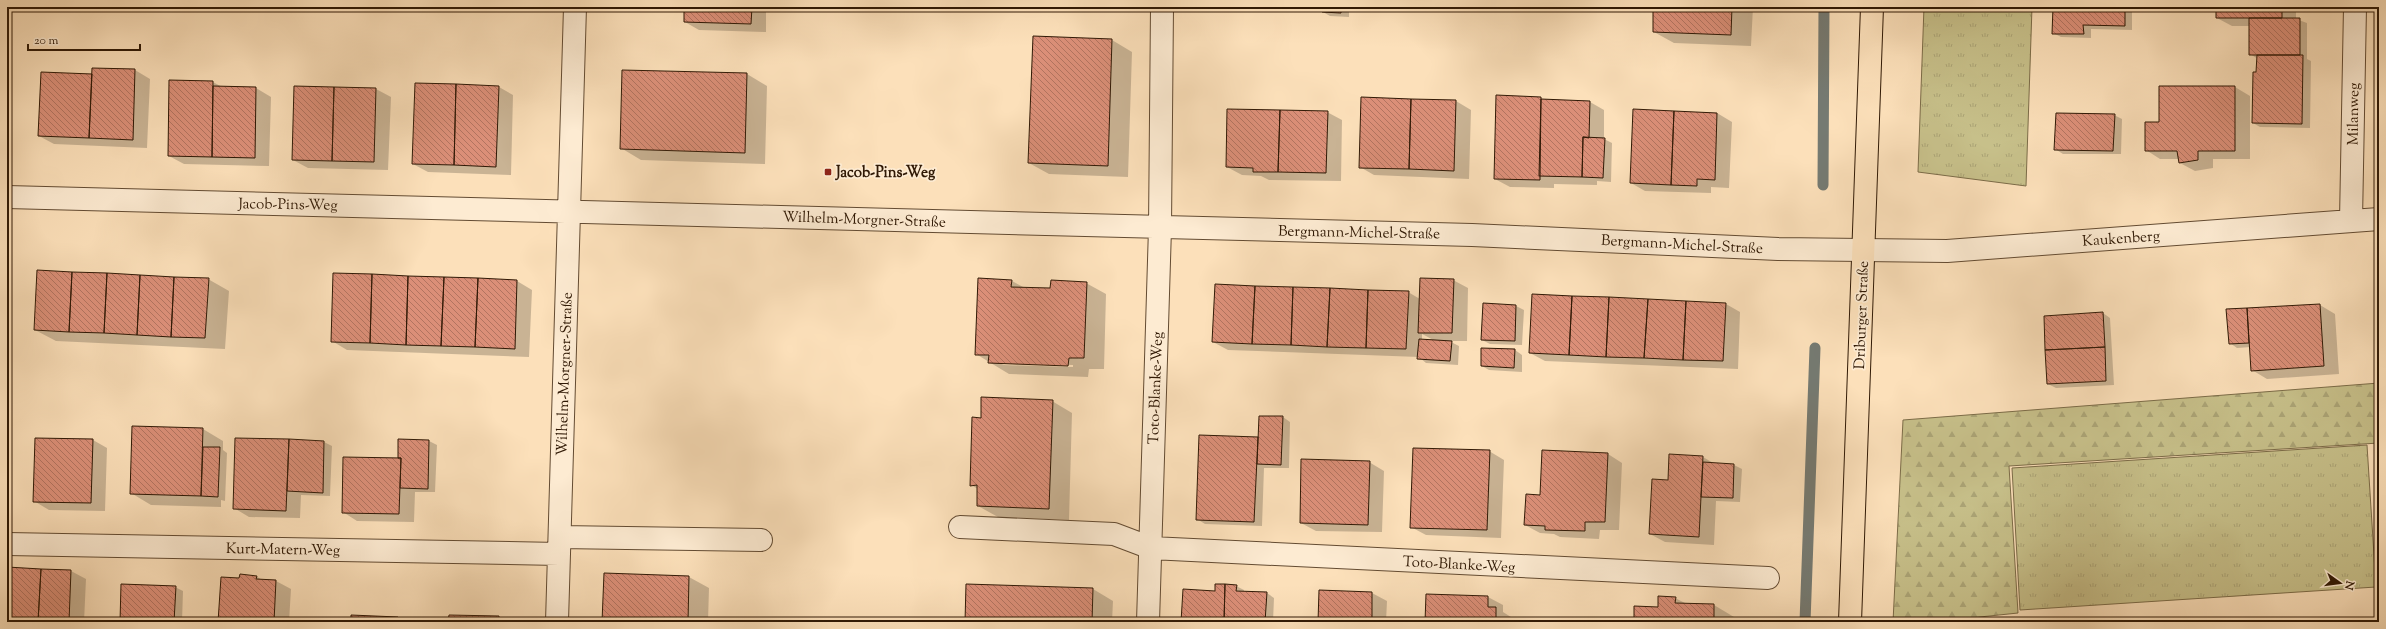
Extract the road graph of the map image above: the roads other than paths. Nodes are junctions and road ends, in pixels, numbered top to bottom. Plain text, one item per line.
1 (575, 7) edge
2 (1162, 7) edge
3 (1872, 7) edge
4 (2355, 7) edge
5 (7, 197) edge
6 (569, 211) junction
7 (2379, 219) edge
8 (2351, 220) junction
9 (1160, 228) junction
10 (1778, 249) joint
11 (1863, 249) junction
12 (960, 527) dead end
13 (761, 540) dead end
14 (7, 544) edge
15 (559, 546) junction
16 (1151, 548) junction
17 (1768, 578) dead end
18 (557, 622) edge
19 (1148, 622) edge
20 (1850, 622) edge

1 - 6 street, Wilhelm-Morgner-Straße
2 - 9 street
3 - 11 main road, Driburger Straße
4 - 8 street, Milanweg
5 - 6 street, Jacob-Pins-Weg
6 - 9 street, Wilhelm-Morgner-Straße
6 - 15 street, Wilhelm-Morgner-Straße
7 - 8 street, Kaukenberg
8 - 11 street, Kaukenberg
9 - 10 street, Bergmann-Michel-Straße
9 - 16 street, Toto-Blanke-Weg
10 - 11 street, Kaukenberg
11 - 20 main road, Driburger Straße
12 - 16 street, Toto-Blanke-Weg
13 - 15 street
14 - 15 street, Kurt-Matern-Weg
15 - 18 street, Wilhelm-Morgner-Straße
16 - 17 street, Toto-Blanke-Weg
16 - 19 street, Toto-Blanke-Weg

